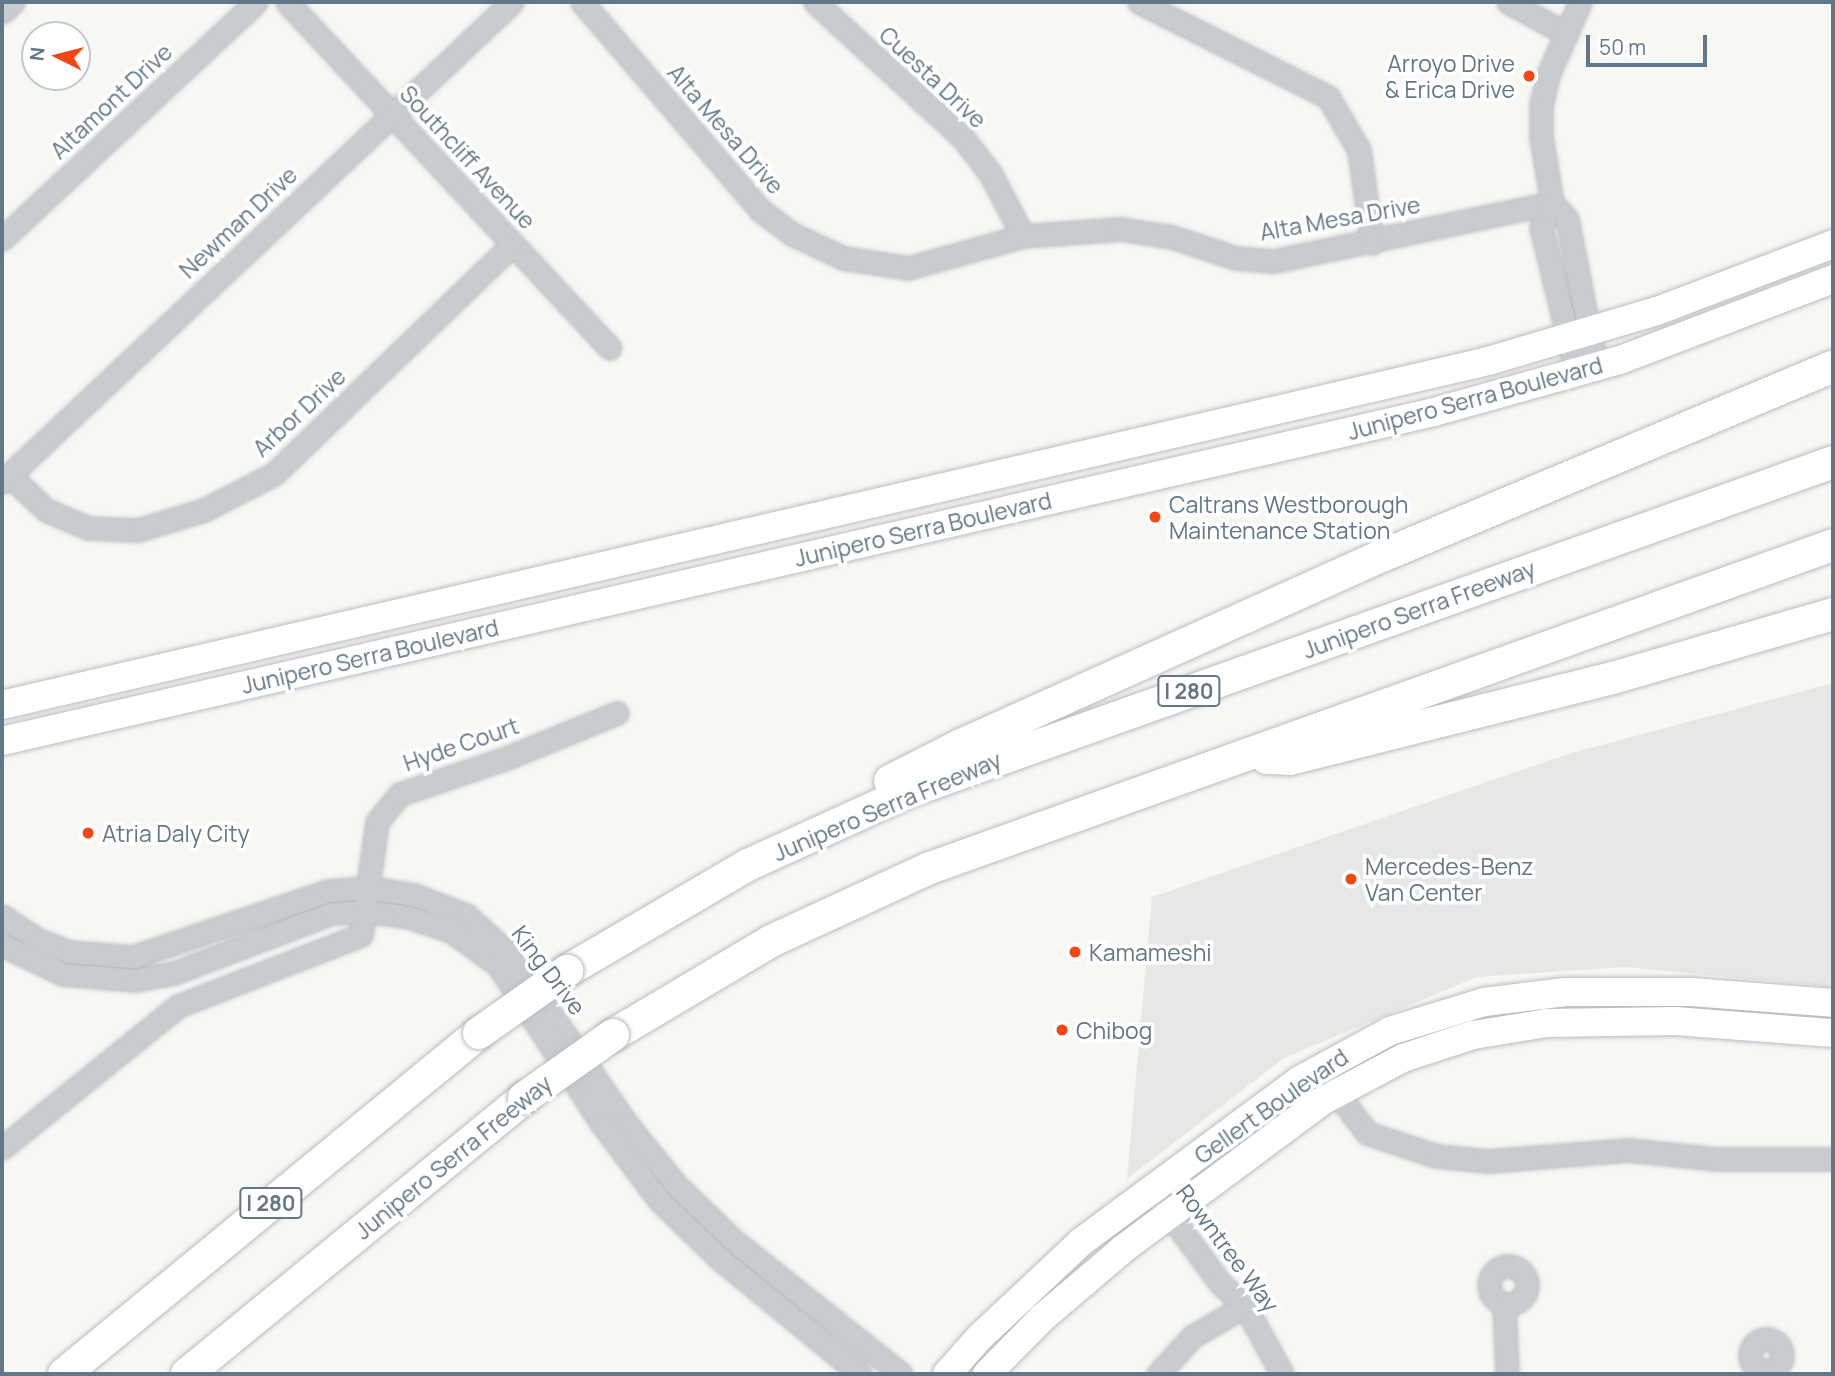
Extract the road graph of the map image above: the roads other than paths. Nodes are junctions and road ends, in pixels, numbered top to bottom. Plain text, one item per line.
1 (13, 2) edge
2 (256, 2) edge
3 (287, 2) edge
4 (512, 2) edge
5 (582, 2) edge
6 (815, 2) edge
7 (1139, 2) edge
8 (1508, 2) edge
9 (1580, 2) edge
10 (1586, 2) edge
11 (1166, 9) edge
12 (2, 12) edge
13 (1567, 34) junction
14 (391, 114) junction
15 (1552, 203) junction
16 (1023, 236) junction
17 (2, 239) edge
18 (1372, 243) junction
19 (513, 244) junction
20 (1833, 244) edge
21 (1833, 279) edge
22 (1578, 336) junction
23 (610, 348) dead end
24 (1833, 366) edge
25 (1586, 371) junction
26 (1833, 461) edge
27 (5, 478) edge
28 (1833, 545) edge
29 (1833, 614) edge
30 (2, 687) edge
31 (48, 695) junction
32 (2, 705) edge
33 (617, 713) dead end
34 (2, 741) edge
35 (1234, 757) junction
36 (368, 888) junction
37 (687, 897) junction
38 (366, 911) junction
39 (2, 916) edge
40 (2, 945) edge
41 (1833, 1003) edge
42 (1833, 1033) edge
43 (1336, 1092) junction
44 (2, 1148) edge
45 (1833, 1159) edge
46 (1151, 1191) junction
47 (1169, 1214) junction
48 (1504, 1304) dead end
49 (1245, 1306) junction
50 (64, 1374) edge
51 (187, 1374) edge
52 (860, 1374) edge
53 (901, 1374) edge
54 (947, 1374) edge
55 (987, 1374) edge
56 (1158, 1374) edge
57 (1282, 1374) edge
58 (1507, 1374) edge

1 - 12 street
2 - 17 street, Altamont Drive
3 - 14 street, Southcliff Avenue
4 - 14 street, Newman Drive
5 - 16 street, Alta Mesa Drive
6 - 16 street, Cuesta Drive
7 - 11 street
8 - 13 street
9 - 10 street
9 - 13 street
11 - 18 street
13 - 15 street
14 - 19 street, Southcliff Avenue
14 - 27 street, Newman Drive
15 - 18 street, Alta Mesa Drive
15 - 22 street
16 - 18 street, Alta Mesa Drive
19 - 23 street, Southcliff Avenue
19 - 27 street, Arbor Drive
20 - 22 main road, Junipero Serra Boulevard
21 - 25 main road, Junipero Serra Boulevard
22 - 25 street
22 - 31 main road, Junipero Serra Boulevard
24 - 37 highway
25 - 34 main road, Junipero Serra Boulevard
26 - 37 highway, Junipero Serra Freeway / I 280
28 - 35 highway, Junipero Serra Freeway
29 - 35 highway
30 - 31 main road
31 - 32 main road, Junipero Serra Boulevard
33 - 36 street, Hyde Court
35 - 51 highway, Junipero Serra Freeway, bridge
36 - 38 street, Hyde Court
36 - 39 street, King Drive
36 - 53 street, King Drive
37 - 50 highway, Junipero Serra Freeway / I 280, bridge
38 - 40 street, King Drive
38 - 44 street
38 - 52 street, King Drive
41 - 46 main road, Gellert Boulevard
42 - 43 main road, Gellert Boulevard
43 - 45 street
43 - 47 main road, Gellert Boulevard
46 - 47 street, Rowntree Way
46 - 54 main road, Gellert Boulevard
47 - 49 street, Rowntree Way
47 - 55 main road, Gellert Boulevard
48 - 58 street
49 - 56 street
49 - 57 street, Rowntree Way

